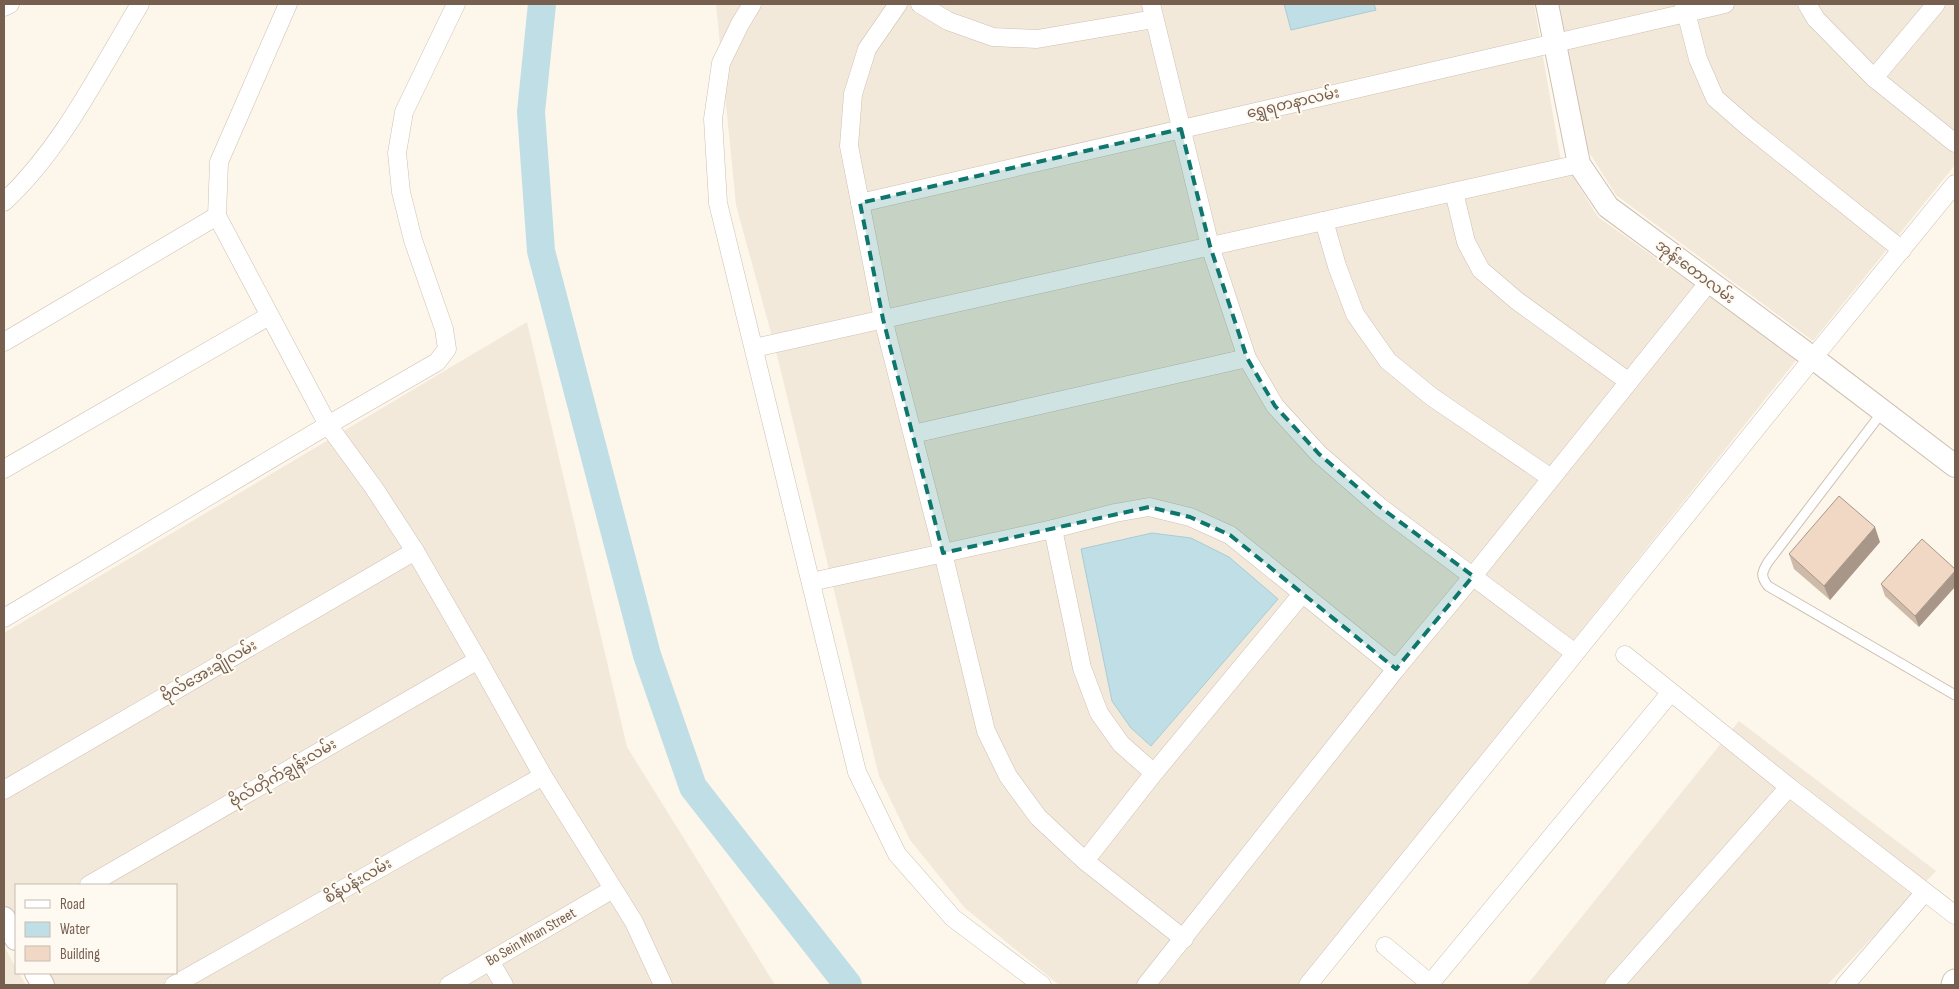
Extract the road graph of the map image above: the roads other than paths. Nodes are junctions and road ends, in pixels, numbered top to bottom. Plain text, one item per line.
1 (10, 4) edge
2 (140, 4) edge
3 (288, 4) edge
4 (456, 4) edge
5 (752, 4) edge
6 (898, 4) edge
7 (920, 4) edge
8 (1547, 4) edge
9 (1725, 4) edge
10 (1807, 4) edge
11 (1936, 4) edge
12 (4, 7) edge
13 (1685, 8) edge
14 (1152, 11) edge
15 (1554, 43) junction
16 (1874, 78) junction
17 (1181, 129) junction
18 (1955, 143) edge
19 (1579, 164) junction
20 (1955, 184) edge
21 (1454, 192) junction
22 (4, 202) edge
23 (860, 203) junction
24 (217, 216) junction
25 (1324, 221) junction
26 (1210, 246) junction
27 (1902, 250) junction
28 (1709, 282) junction
29 (269, 316) junction
30 (884, 319) junction
31 (4, 342) edge
32 (754, 348) junction
33 (1247, 358) junction
34 (1813, 358) junction
35 (1629, 382) junction
36 (1883, 411) junction
37 (328, 425) junction
38 (913, 434) junction
39 (1955, 466) edge
40 (4, 469) edge
41 (1552, 478) junction
42 (1053, 529) junction
43 (415, 552) junction
44 (943, 553) junction
45 (1474, 576) junction
46 (811, 582) junction
47 (1302, 594) junction
48 (4, 618) edge
49 (1575, 653) junction
50 (1625, 656) dead end
51 (478, 660) junction
52 (1396, 669) junction
53 (1671, 692) junction
54 (1955, 696) edge
55 (1154, 773) junction
56 (543, 776) junction
57 (1789, 787) junction
58 (4, 790) edge
59 (1085, 861) junction
60 (90, 884) edge
61 (613, 889) junction
62 (1925, 892) junction
63 (1955, 914) edge
64 (1184, 939) junction
65 (1385, 946) dead end
66 (490, 961) junction
67 (37, 974) edge
68 (43, 985) edge
69 (174, 985) edge
70 (449, 985) edge
71 (504, 985) edge
72 (663, 985) edge
73 (1042, 985) edge
74 (1146, 985) edge
75 (1308, 985) edge
76 (1431, 985) edge
77 (1614, 985) edge
78 (1845, 985) edge

1 - 12 street
2 - 22 street
3 - 24 street
4 - 37 street
5 - 32 street
6 - 23 street
7 - 14 street
8 - 15 street, အုန်းတောလမ်း
9 - 13 street, ရွှေရတနာလမ်း
10 - 16 street
11 - 16 street
13 - 15 street, ရွှေရတနာလမ်း
13 - 27 street
14 - 17 street
15 - 17 street, ရွှေရတနာလမ်း
15 - 19 street, အုန်းတောလမ်း
16 - 18 street
17 - 23 street, ရွှေရတနာလမ်း
17 - 26 street
19 - 21 street
19 - 28 street, အုန်းတောလမ်း
20 - 27 street
21 - 25 street
21 - 35 street
23 - 30 street
24 - 29 street
24 - 31 street
25 - 26 street
25 - 41 street
26 - 30 street
26 - 33 street
27 - 34 street
28 - 34 street, အုန်းတောလမ်း
28 - 35 street
29 - 37 street
29 - 40 street
30 - 32 street
30 - 38 street
32 - 46 street
33 - 38 street
33 - 45 street
34 - 36 street, အုန်းတောလမ်း
34 - 49 street
35 - 41 street
36 - 39 street, အုန်းတောလမ်း
36 - 54 lane
37 - 43 street
37 - 48 street
38 - 44 street
41 - 45 street
42 - 44 street
42 - 47 street
42 - 55 street
43 - 51 street
43 - 58 street, ဗိုလ်အေးချိုလမ်း
44 - 46 street
44 - 59 street
45 - 49 street
45 - 52 street
46 - 73 street
47 - 52 street
47 - 55 street
49 - 75 street
50 - 53 street
51 - 56 street
51 - 60 street, ဗိုလ်တိုက်ချွန်းလမ်း
52 - 64 street
53 - 57 street
53 - 76 street
55 - 59 street
56 - 61 street
56 - 69 street, စိန်ပန်းလမ်း
57 - 62 street
57 - 77 street
59 - 64 street
61 - 66 street, Bo Sein Mhan Street
61 - 72 street
62 - 63 street
62 - 78 street
64 - 74 street
65 - 76 street
66 - 70 street, Bo Sein Mhan Street
66 - 71 street
67 - 68 street

